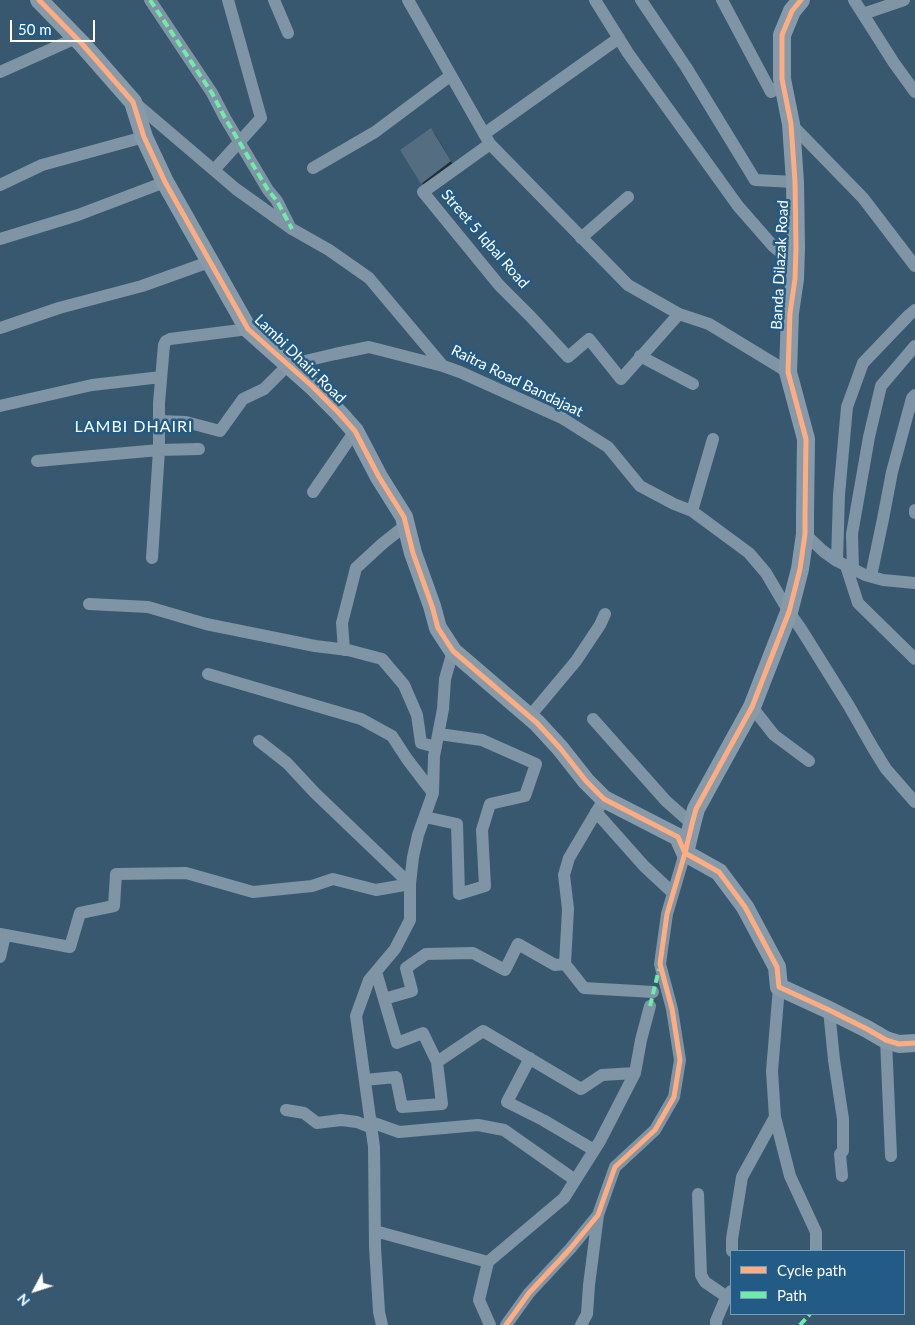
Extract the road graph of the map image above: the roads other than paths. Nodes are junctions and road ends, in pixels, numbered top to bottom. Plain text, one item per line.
1 (39, 0) edge
2 (150, 0) edge
3 (228, 0) edge
4 (274, 0) edge
5 (408, 0) edge
6 (595, 0) edge
7 (641, 0) edge
8 (722, 0) edge
9 (801, 0) edge
10 (854, 0) edge
11 (904, 0) edge
12 (863, 14) junction
13 (288, 33) dead end
14 (76, 38) junction
15 (619, 38) junction
16 (0, 72) edge
17 (450, 76) junction
18 (783, 84) junction
19 (915, 92) edge
20 (133, 102) junction
21 (791, 124) junction
22 (144, 137) junction
23 (487, 139) junction
24 (240, 142) junction
25 (313, 168) dead end
26 (214, 170) junction
27 (165, 182) junction
28 (795, 182) junction
29 (0, 185) edge
30 (628, 197) dead end
31 (292, 229) junction
32 (581, 238) junction
33 (0, 240) edge
34 (209, 262) junction
35 (796, 264) junction
36 (915, 266) edge
37 (915, 310) edge
38 (678, 314) junction
39 (0, 328) edge
40 (248, 329) junction
41 (915, 346) edge
42 (640, 356) junction
43 (288, 365) junction
44 (443, 366) junction
45 (788, 372) junction
46 (161, 377) junction
47 (693, 384) dead end
48 (915, 395) edge
49 (0, 406) edge
50 (159, 421) junction
51 (355, 432) junction
52 (713, 438) dead end
53 (199, 449) dead end
54 (159, 450) junction
55 (37, 461) dead end
56 (313, 492) dead end
57 (692, 512) junction
58 (406, 525) junction
59 (805, 534) junction
60 (152, 558) dead end
61 (845, 565) junction
62 (871, 576) junction
63 (914, 580) edge
64 (89, 604) dead end
65 (789, 612) junction
66 (605, 614) dead end
67 (344, 650) junction
68 (453, 651) junction
69 (915, 659) edge
70 (208, 674) dead end
71 (752, 707) junction
72 (530, 716) junction
73 (593, 719) dead end
74 (438, 740) junction
75 (259, 741) dead end
76 (809, 760) dead end
77 (433, 793) junction
78 (915, 802) edge
79 (600, 806) junction
80 (425, 817) junction
81 (692, 824) junction
82 (685, 853) junction
83 (410, 884) junction
84 (673, 893) junction
85 (2, 935) edge
86 (0, 957) edge
87 (565, 964) junction
88 (376, 972) junction
89 (778, 987) junction
90 (653, 992) dead end
91 (384, 999) junction
92 (650, 1006) dead end
93 (829, 1010) junction
94 (886, 1040) junction
95 (915, 1044) edge
96 (530, 1058) junction
97 (437, 1062) junction
98 (635, 1073) junction
99 (365, 1080) junction
100 (286, 1110) dead end
101 (775, 1117) junction
102 (371, 1125) junction
103 (594, 1150) junction
104 (891, 1156) dead end
105 (842, 1176) dead end
106 (575, 1180) junction
107 (698, 1194) dead end
108 (598, 1215) junction
109 (375, 1231) junction
110 (732, 1250) edge
111 (816, 1250) edge
112 (488, 1262) junction
113 (729, 1294) edge
114 (382, 1325) edge
115 (490, 1325) edge
116 (506, 1325) edge
117 (581, 1325) edge
118 (716, 1325) edge

1 - 14 street, Lambi Dhairi Road
2 - 24 street
3 - 24 street
4 - 13 street
5 - 17 street
6 - 15 street
7 - 28 street
8 - 18 street
9 - 18 street, Banda Dilazak Road
10 - 12 street
11 - 12 street
12 - 19 street
14 - 16 street
14 - 20 street, Lambi Dhairi Road
15 - 23 street
15 - 35 street
17 - 23 street
17 - 25 street
18 - 21 street, Banda Dilazak Road
20 - 22 street, Lambi Dhairi Road
20 - 26 street, Raitra Road Bandajaat
21 - 28 street, Banda Dilazak Road
21 - 36 street
22 - 27 street, Lambi Dhairi Road
22 - 29 street
23 - 32 street
23 - 42 street, Street 5 Iqbal Road
24 - 26 street
24 - 31 street
26 - 31 street, Raitra Road Bandajaat
27 - 33 street
27 - 34 street, Lambi Dhairi Road
28 - 35 street, Banda Dilazak Road
30 - 32 street
31 - 44 street, Raitra Road Bandajaat
32 - 38 street
34 - 39 street
34 - 40 street, Lambi Dhairi Road
35 - 45 street, Banda Dilazak Road
37 - 61 street
38 - 42 street
38 - 45 street
40 - 43 street, Lambi Dhairi Road
40 - 46 street
41 - 61 street
42 - 47 street
43 - 44 street
43 - 50 street
43 - 51 street, Lambi Dhairi Road
44 - 57 street, Raitra Road Bandajaat
45 - 59 street, Banda Dilazak Road
46 - 49 street
46 - 50 street
48 - 62 street
50 - 54 street
51 - 56 street
51 - 58 street, Lambi Dhairi Road
52 - 57 street
53 - 54 street
54 - 55 street
54 - 60 street
57 - 65 street, Raitra Road Bandajaat
58 - 67 street
58 - 68 street, Lambi Dhairi Road
59 - 61 street
59 - 65 street, Banda Dilazak Road
61 - 62 street
61 - 69 street
62 - 63 street
64 - 67 street
65 - 71 street, Banda Dilazak Road
65 - 78 street, Raitra Road Bandajaat
66 - 72 street
67 - 74 street
68 - 72 street, Lambi Dhairi Road
68 - 74 street
70 - 77 street
71 - 76 street
71 - 81 street, Banda Dilazak Road
72 - 79 street, Lambi Dhairi Road
73 - 81 street
74 - 77 street
74 - 80 street
75 - 83 street
77 - 80 street
79 - 82 street, Lambi Dhairi Road
79 - 84 street
79 - 87 street
80 - 83 street
81 - 82 street, Banda Dilazak Road
82 - 84 street
82 - 89 street
83 - 85 street
83 - 88 street
84 - 108 street
85 - 86 street
87 - 90 street
87 - 91 street
88 - 91 street
88 - 99 street
89 - 93 street
89 - 101 street
91 - 97 street
92 - 98 street
93 - 94 street
93 - 105 street
94 - 95 street
94 - 104 street
96 - 97 street
96 - 98 street
96 - 103 street
97 - 99 street
98 - 103 street
99 - 102 street
100 - 102 street
101 - 110 street
101 - 111 street
102 - 106 street
102 - 109 street
103 - 106 street
106 - 112 street
107 - 113 street
108 - 116 street
108 - 117 street
109 - 112 street
109 - 114 street
112 - 115 street
113 - 118 street

